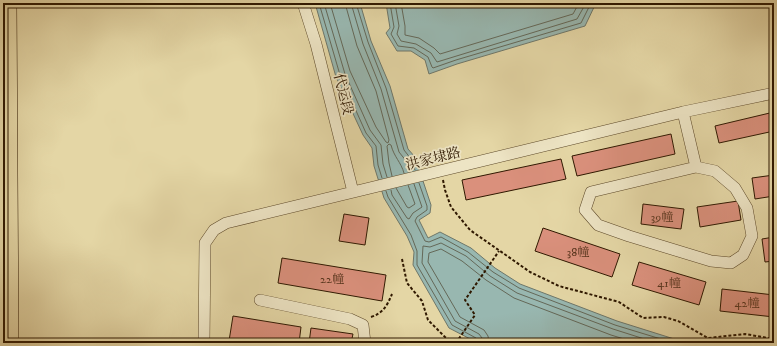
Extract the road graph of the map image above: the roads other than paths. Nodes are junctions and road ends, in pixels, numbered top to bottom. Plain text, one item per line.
1 (8, 3) edge
2 (303, 3) edge
3 (774, 93) edge
4 (683, 112) junction
5 (696, 167) junction
6 (353, 192) junction
7 (260, 300) dead end
8 (10, 343) edge
9 (204, 343) edge
10 (364, 343) edge

1 - 8 highway
2 - 6 street, 代运段
3 - 4 street, 洪家埭路
4 - 5 street
4 - 6 street, 洪家埭路
5 - 5 street
6 - 9 street, 洪家埭路
7 - 10 street

